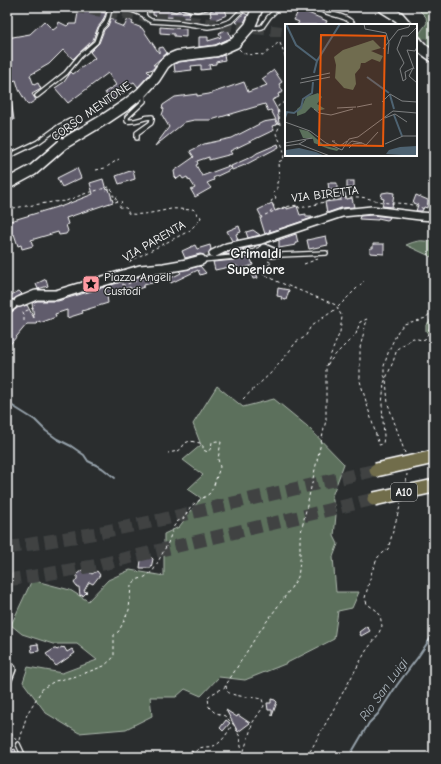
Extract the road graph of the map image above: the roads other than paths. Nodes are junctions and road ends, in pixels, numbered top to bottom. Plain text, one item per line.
1 (112, 7) edge
2 (125, 7) edge
3 (145, 7) edge
4 (183, 7) edge
5 (209, 7) edge
6 (245, 7) edge
7 (258, 7) edge
8 (279, 7) edge
9 (316, 7) edge
10 (383, 7) edge
11 (144, 15) junction
12 (354, 24) edge
13 (405, 24) edge
14 (250, 26) junction
15 (417, 42) edge
16 (434, 57) edge
17 (141, 93) junction
18 (37, 96) dead end
19 (137, 138) dead end
20 (63, 144) junction
21 (9, 156) dead end
22 (7, 184) edge
23 (434, 217) edge
24 (264, 249) joint
25 (273, 253) joint
26 (326, 253) road end
27 (213, 254) tunnel mouth
28 (203, 259) joint
29 (13, 305) edge
30 (434, 457) edge
31 (376, 470) tunnel mouth
32 (434, 486) edge
33 (374, 499) tunnel mouth
34 (11, 669) dead end
35 (7, 679) edge
36 (18, 744) road end
37 (24, 757) edge

1 - 18 lane
2 - 11 lane
3 - 11 lane
4 - 5 lane
6 - 11 lane
7 - 14 main road, CORSO MENTONE
8 - 14 lane
9 - 12 lane
10 - 13 main road
14 - 17 main road, CORSO MENTONE
15 - 16 main road
17 - 19 lane
17 - 20 main road, CORSO MENTONE
20 - 21 lane
20 - 22 main road, CORSO MENTONE
23 - 27 street
24 - 25 street
24 - 28 lane
25 - 26 lane
28 - 29 street
30 - 31 highway, A10, bridge
32 - 33 highway, A10, bridge
34 - 35 street
36 - 37 lane

